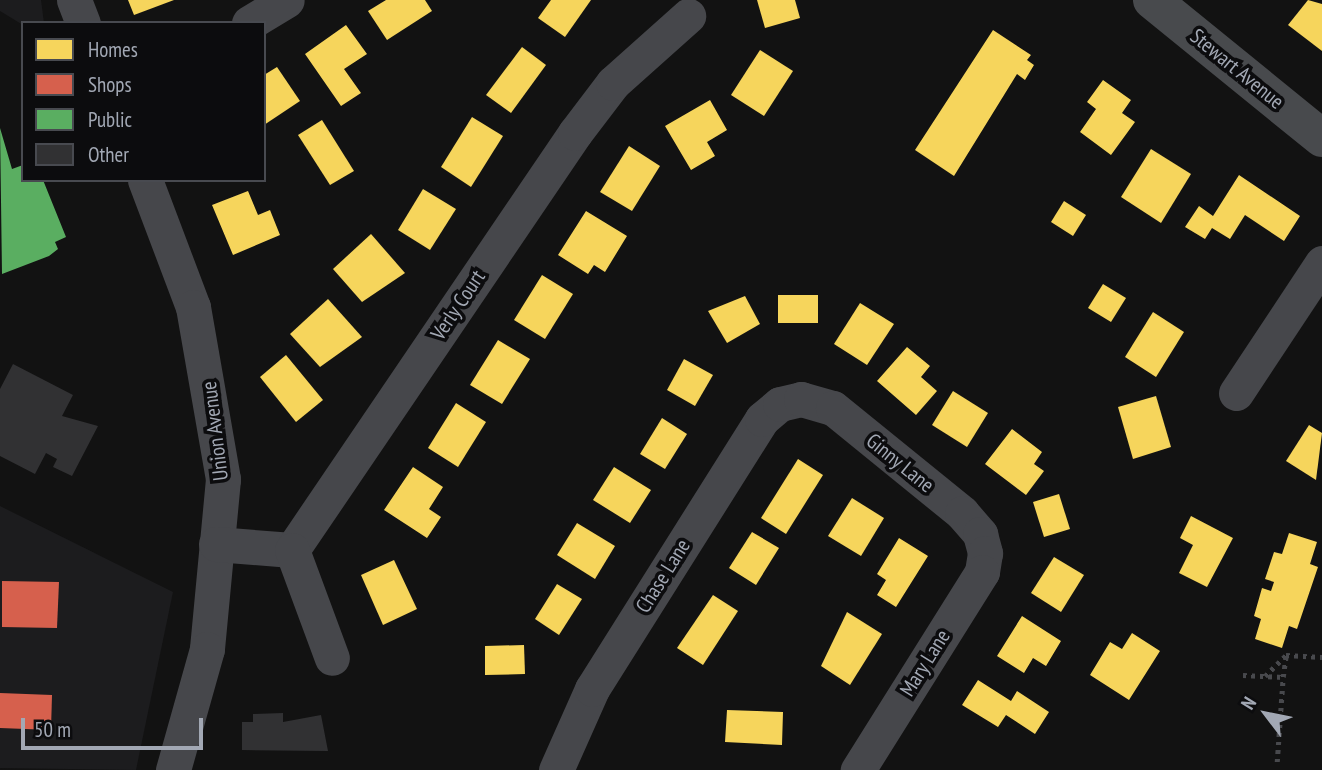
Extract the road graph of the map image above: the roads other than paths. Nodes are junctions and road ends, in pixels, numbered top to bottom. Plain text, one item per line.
1 (74, 0) edge
2 (287, 0) edge
3 (1152, 0) edge
4 (688, 16) dead end
5 (82, 21) edge
6 (252, 21) edge
7 (1322, 138) edge
8 (146, 182) edge
9 (1322, 263) edge
10 (1236, 393) dead end
11 (793, 401) joint
12 (216, 544) junction
13 (292, 550) junction
14 (985, 553) joint
15 (332, 658) dead end
16 (173, 770) edge
17 (556, 770) edge
18 (858, 770) edge

1 - 5 street
2 - 6 street
3 - 7 main road, Stewart Avenue
4 - 13 street, Verly Court
8 - 12 street, Union Avenue
9 - 10 street
11 - 14 street, Ginny Lane
11 - 17 street, Chase Lane
12 - 13 street
12 - 16 street, Union Avenue
13 - 15 street
14 - 18 street, Mary Lane

